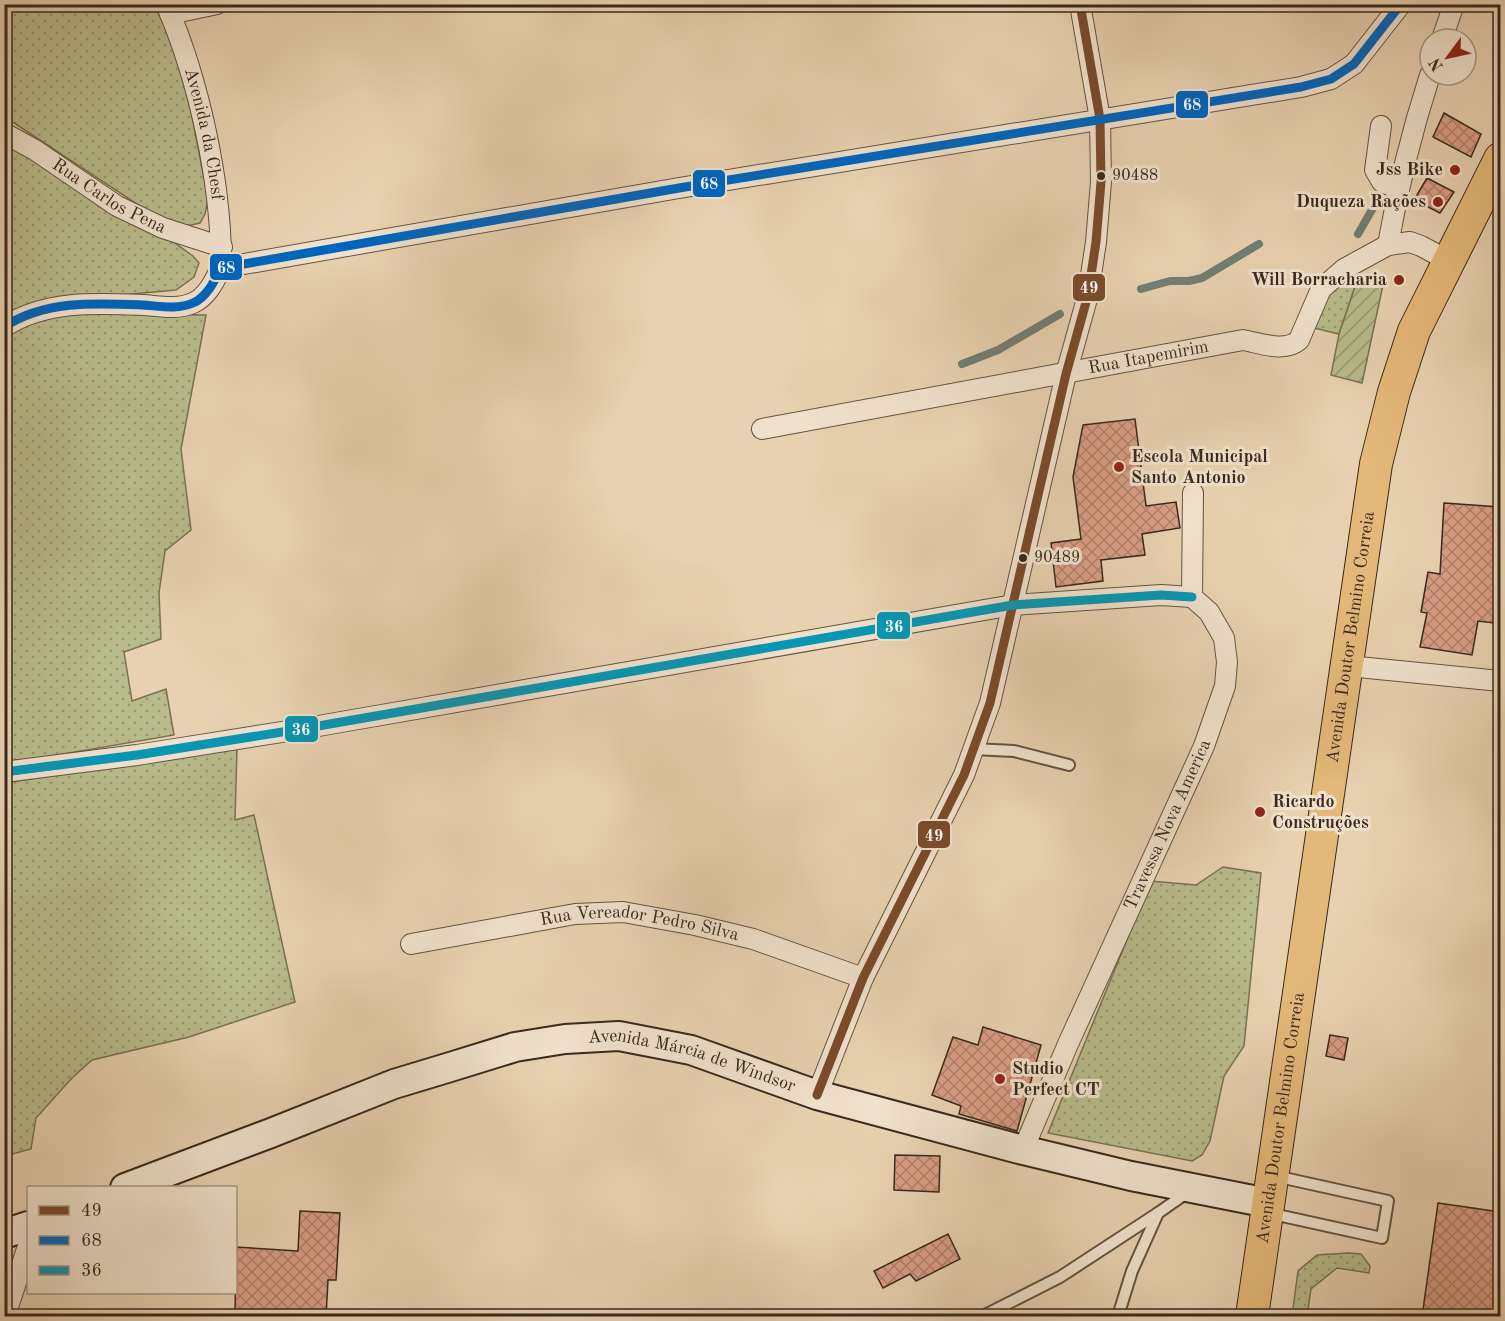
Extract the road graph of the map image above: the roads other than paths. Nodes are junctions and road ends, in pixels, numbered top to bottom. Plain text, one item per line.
1 (217, 4) edge
2 (1080, 4) edge
3 (1401, 4) edge
4 (1454, 4) edge
5 (168, 9) edge
6 (1446, 27) edge
7 (1426, 87) edge
8 (1100, 119) junction
9 (1381, 126) dead end
10 (4, 133) edge
11 (1500, 159) edge
12 (1399, 189) junction
13 (1388, 245) junction
14 (222, 247) junction
15 (1449, 261) junction
16 (221, 268) junction
17 (4, 327) edge
18 (1066, 374) junction
19 (762, 429) dead end
20 (1193, 493) dead end
21 (1192, 597) junction
22 (1013, 605) junction
23 (1348, 666) junction
24 (1500, 681) edge
25 (974, 749) junction
26 (1069, 765) dead end
27 (4, 772) edge
28 (411, 944) dead end
29 (863, 978) junction
30 (817, 1095) junction
31 (1023, 1150) junction
32 (130, 1186) edge
33 (1193, 1189) junction
34 (1269, 1197) junction
35 (1158, 1213) junction
36 (27, 1226) edge
37 (4, 1234) edge
38 (27, 1249) edge
39 (5, 1317) edge
40 (983, 1317) edge
41 (1119, 1317) edge
42 (1252, 1317) edge

1 - 5 street
2 - 8 street
3 - 8 street
4 - 6 street
5 - 14 street, Avenida da Chesf
7 - 12 street
8 - 16 street
8 - 18 street
9 - 12 street
10 - 14 street, Rua Carlos Pena
11 - 15 main road, Avenida Doutor Belmino Correia
12 - 13 street
13 - 15 street, Rua Itapemirim
13 - 18 street, Rua Itapemirim
14 - 16 street, Avenida da Chesf
15 - 23 main road, Avenida Doutor Belmino Correia
16 - 17 street
18 - 19 street, Rua Itapemirim
18 - 22 street
20 - 21 street
21 - 22 street
21 - 31 street, Travessa Nova America
22 - 25 street
22 - 27 street
23 - 24 street
23 - 34 main road, Avenida Doutor Belmino Correia
25 - 26 lane
25 - 29 street
28 - 29 street, Rua Vereador Pedro Silva
29 - 30 street
30 - 31 street, Avenida Márcia de Windsor
30 - 32 street, Avenida Márcia de Windsor
31 - 33 street, Avenida Márcia de Windsor
33 - 34 street, Avenida Márcia de Windsor
33 - 35 lane
34 - 34 lane
34 - 42 main road, Avenida Doutor Belmino Correia
35 - 40 lane
35 - 41 lane
36 - 37 street
38 - 39 street

